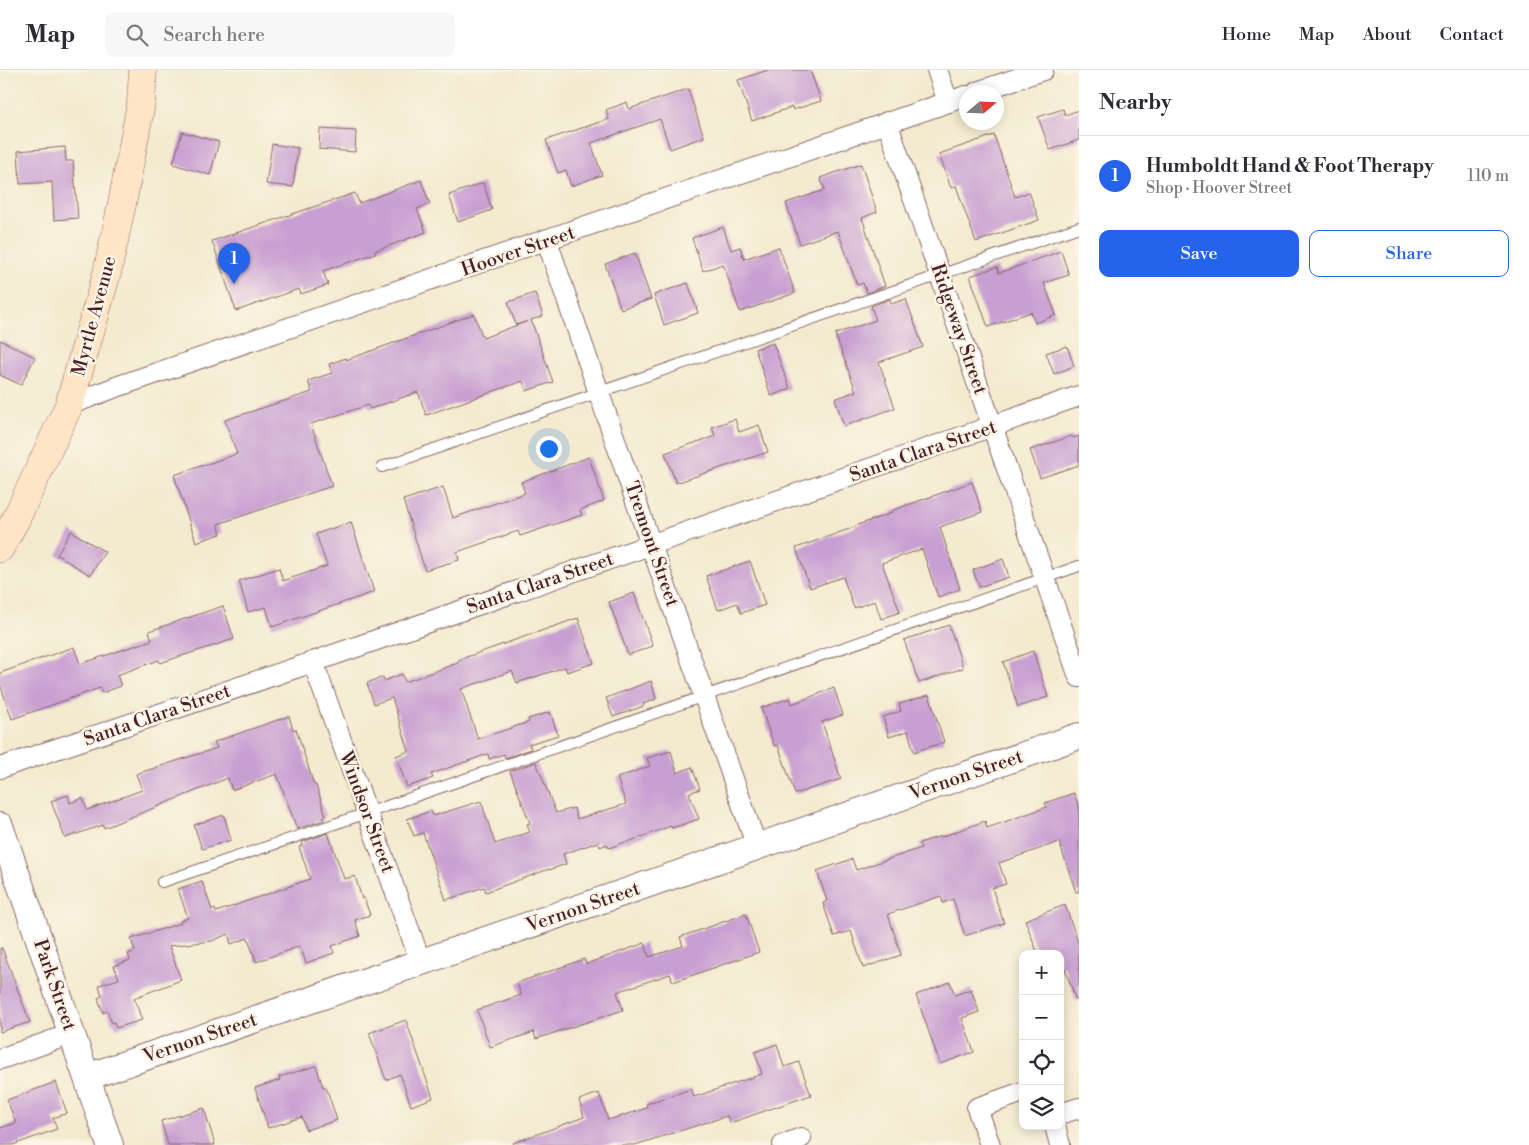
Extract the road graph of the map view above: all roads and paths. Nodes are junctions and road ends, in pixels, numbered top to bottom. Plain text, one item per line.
1 (144, 70) edge
2 (937, 70) edge
3 (1043, 70) edge
4 (998, 85) edge
5 (957, 99) edge
6 (887, 122) junction
7 (1079, 227) edge
8 (547, 241) junction
9 (940, 275) junction
10 (599, 393) junction
11 (1079, 396) edge
12 (69, 405) junction
13 (993, 427) junction
14 (382, 468) dead end
15 (651, 544) junction
16 (0, 548) edge
17 (1079, 566) edge
18 (1045, 578) junction
19 (313, 662) junction
20 (1079, 677) edge
21 (704, 696) junction
22 (1079, 736) edge
23 (0, 768) edge
24 (367, 813) junction
25 (0, 826) edge
26 (757, 847) junction
27 (162, 882) dead end
28 (421, 963) junction
29 (71, 1034) junction
30 (0, 1059) edge
31 (87, 1077) junction
32 (1019, 1093) edge
33 (1079, 1108) edge
34 (1064, 1113) edge
35 (1056, 1130) edge
36 (110, 1145) edge
37 (990, 1145) edge
38 (1060, 1145) edge

1 - 12 main road, Myrtle Avenue
2 - 5 street
3 - 4 street
5 - 6 street, Hoover Street
6 - 8 street, Hoover Street
6 - 9 street, Ridgeway Street
7 - 9 lane
8 - 10 street, Tremont Street
8 - 12 street, Hoover Street
9 - 10 lane
9 - 13 street, Ridgeway Street
10 - 14 lane
10 - 15 street, Tremont Street
11 - 13 street, Santa Clara Street
12 - 16 main road, Myrtle Avenue
13 - 15 street, Santa Clara Street
13 - 18 street, Ridgeway Street
15 - 19 street, Santa Clara Street
15 - 21 street, Tremont Street
17 - 18 lane
18 - 20 street, Ridgeway Street
18 - 21 lane
19 - 23 street, Santa Clara Street
19 - 24 street, Windsor Street
21 - 24 lane
21 - 26 street, Tremont Street
22 - 26 street, Vernon Street
24 - 27 lane
24 - 28 street, Windsor Street
25 - 29 street, Park Street
26 - 28 street, Vernon Street
28 - 31 street, Vernon Street
29 - 30 street
29 - 31 street, Park Street
31 - 36 street, Park Street
32 - 37 street
33 - 34 street
35 - 38 street

